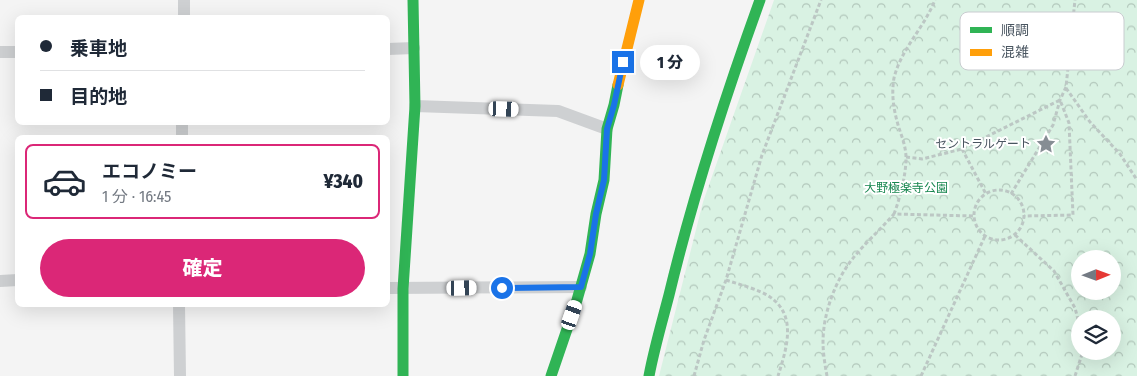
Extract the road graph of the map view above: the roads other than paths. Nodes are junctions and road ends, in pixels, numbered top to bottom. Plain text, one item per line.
1 (184, 0) edge
2 (413, 0) edge
3 (639, 0) edge
4 (760, 0) edge
5 (184, 15) edge
6 (414, 48) junction
7 (390, 49) edge
8 (0, 52) edge
9 (15, 52) edge
10 (415, 106) junction
11 (607, 129) junction
12 (0, 280) edge
13 (15, 280) edge
14 (581, 287) junction
15 (390, 288) edge
16 (403, 289) junction
17 (179, 307) edge
18 (180, 376) edge
19 (403, 376) edge
20 (551, 376) edge
21 (649, 376) edge

1 - 5 street
2 - 6 street
3 - 11 street
4 - 21 street
6 - 7 street
6 - 10 street
8 - 9 street
10 - 11 street
10 - 16 street
11 - 14 street
12 - 13 street
14 - 16 street
14 - 20 street
15 - 16 street
16 - 19 street
17 - 18 street

